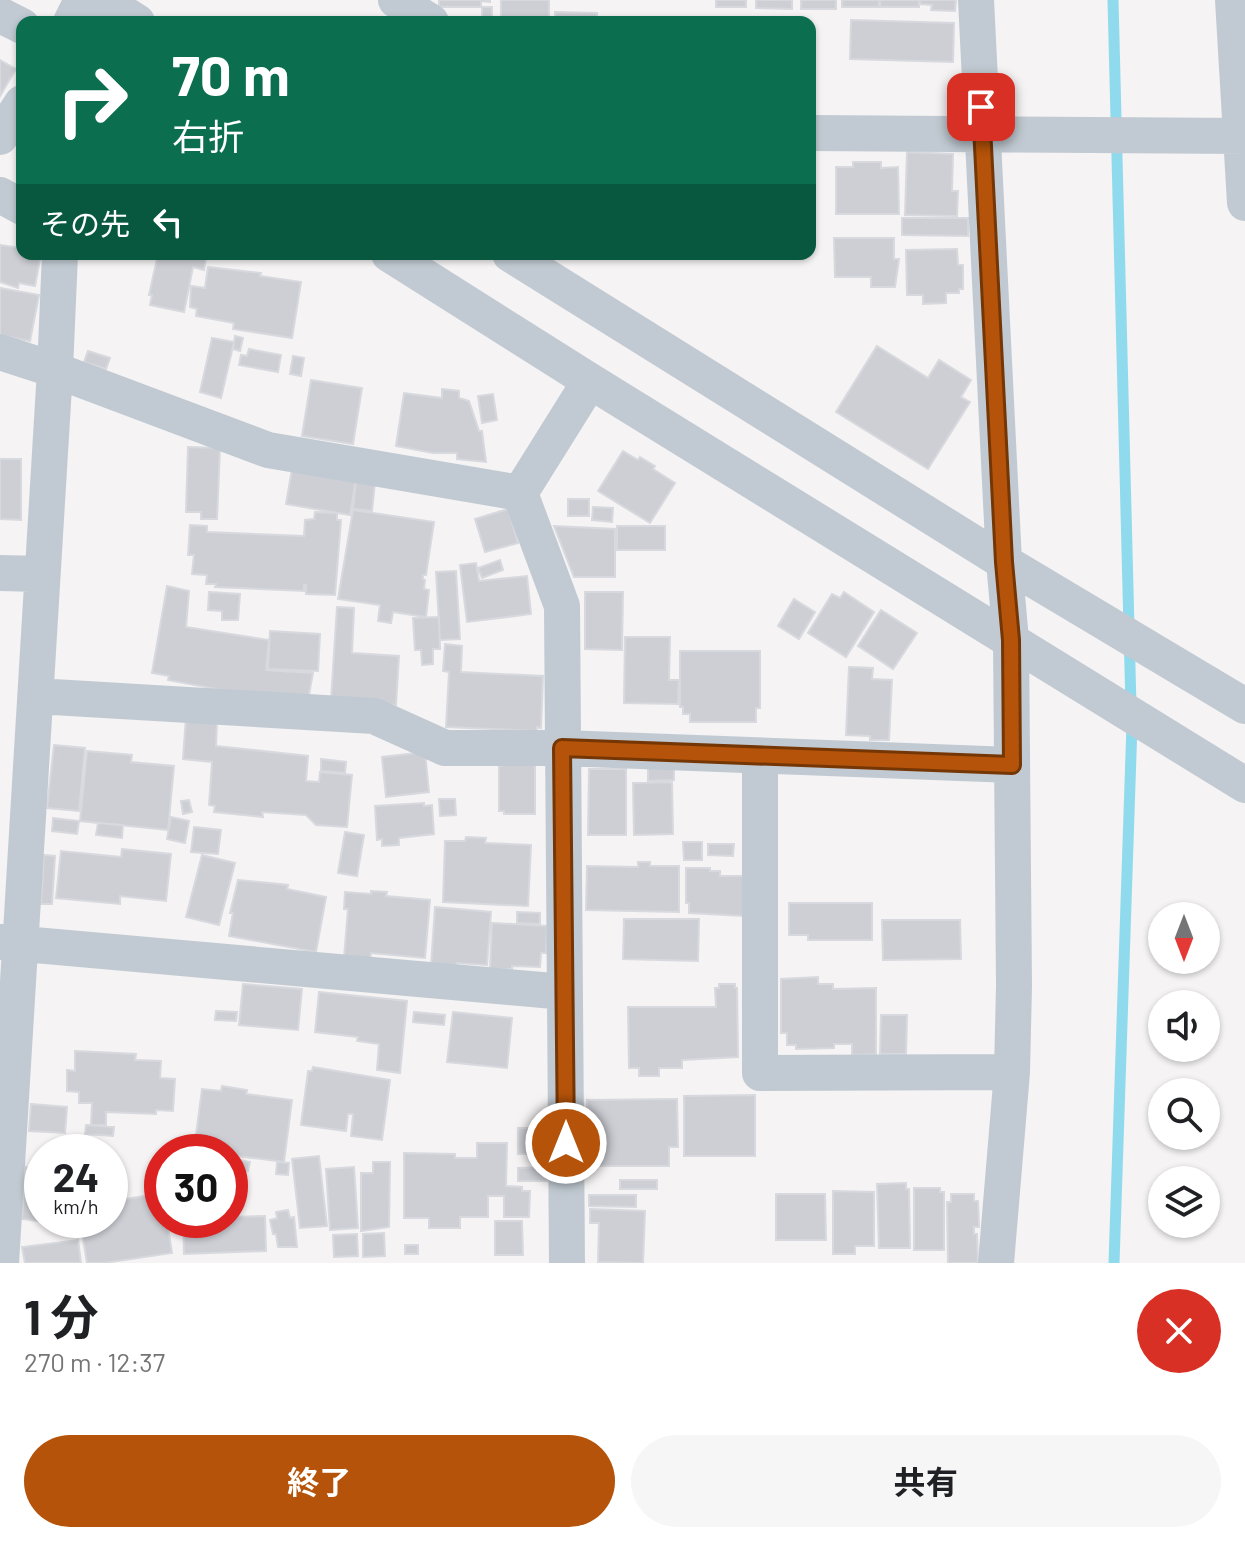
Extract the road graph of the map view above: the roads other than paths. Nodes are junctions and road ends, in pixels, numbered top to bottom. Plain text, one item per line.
1 (102, 0) edge
2 (396, 0) edge
3 (976, 0) edge
4 (1233, 0) edge
5 (127, 16) edge
6 (421, 16) edge
7 (16, 112) edge
8 (816, 133) edge
9 (982, 134) junction
10 (1243, 136) edge
11 (0, 137) edge
12 (1245, 203) edge
13 (60, 260) edge
14 (398, 260) edge
15 (520, 260) edge
16 (0, 352) edge
17 (55, 370) junction
18 (590, 381) junction
19 (520, 493) junction
20 (1004, 562) junction
21 (0, 573) edge
22 (41, 574) junction
23 (1011, 640) junction
24 (36, 696) junction
25 (1245, 706) edge
26 (562, 748) junction
27 (760, 757) junction
28 (1012, 765) junction
29 (1245, 785) edge
30 (11, 943) edge
31 (565, 992) junction
32 (1012, 1072) junction
33 (1, 1263) edge
34 (567, 1263) edge
35 (996, 1263) edge

1 - 5 street
2 - 6 street
3 - 9 street
4 - 10 street
7 - 11 street
8 - 9 street
9 - 10 street
9 - 20 street
10 - 12 street
13 - 17 street
14 - 18 street
15 - 20 street
16 - 17 street
17 - 19 street
17 - 22 street
18 - 19 street
18 - 23 street
19 - 26 street
20 - 23 street
20 - 25 street
21 - 22 street
22 - 24 street
23 - 28 street
23 - 29 street
24 - 26 street
24 - 30 street
26 - 27 street
26 - 31 street
27 - 28 street
27 - 32 street
28 - 32 street
30 - 31 street
30 - 33 street
31 - 34 street
32 - 35 street

